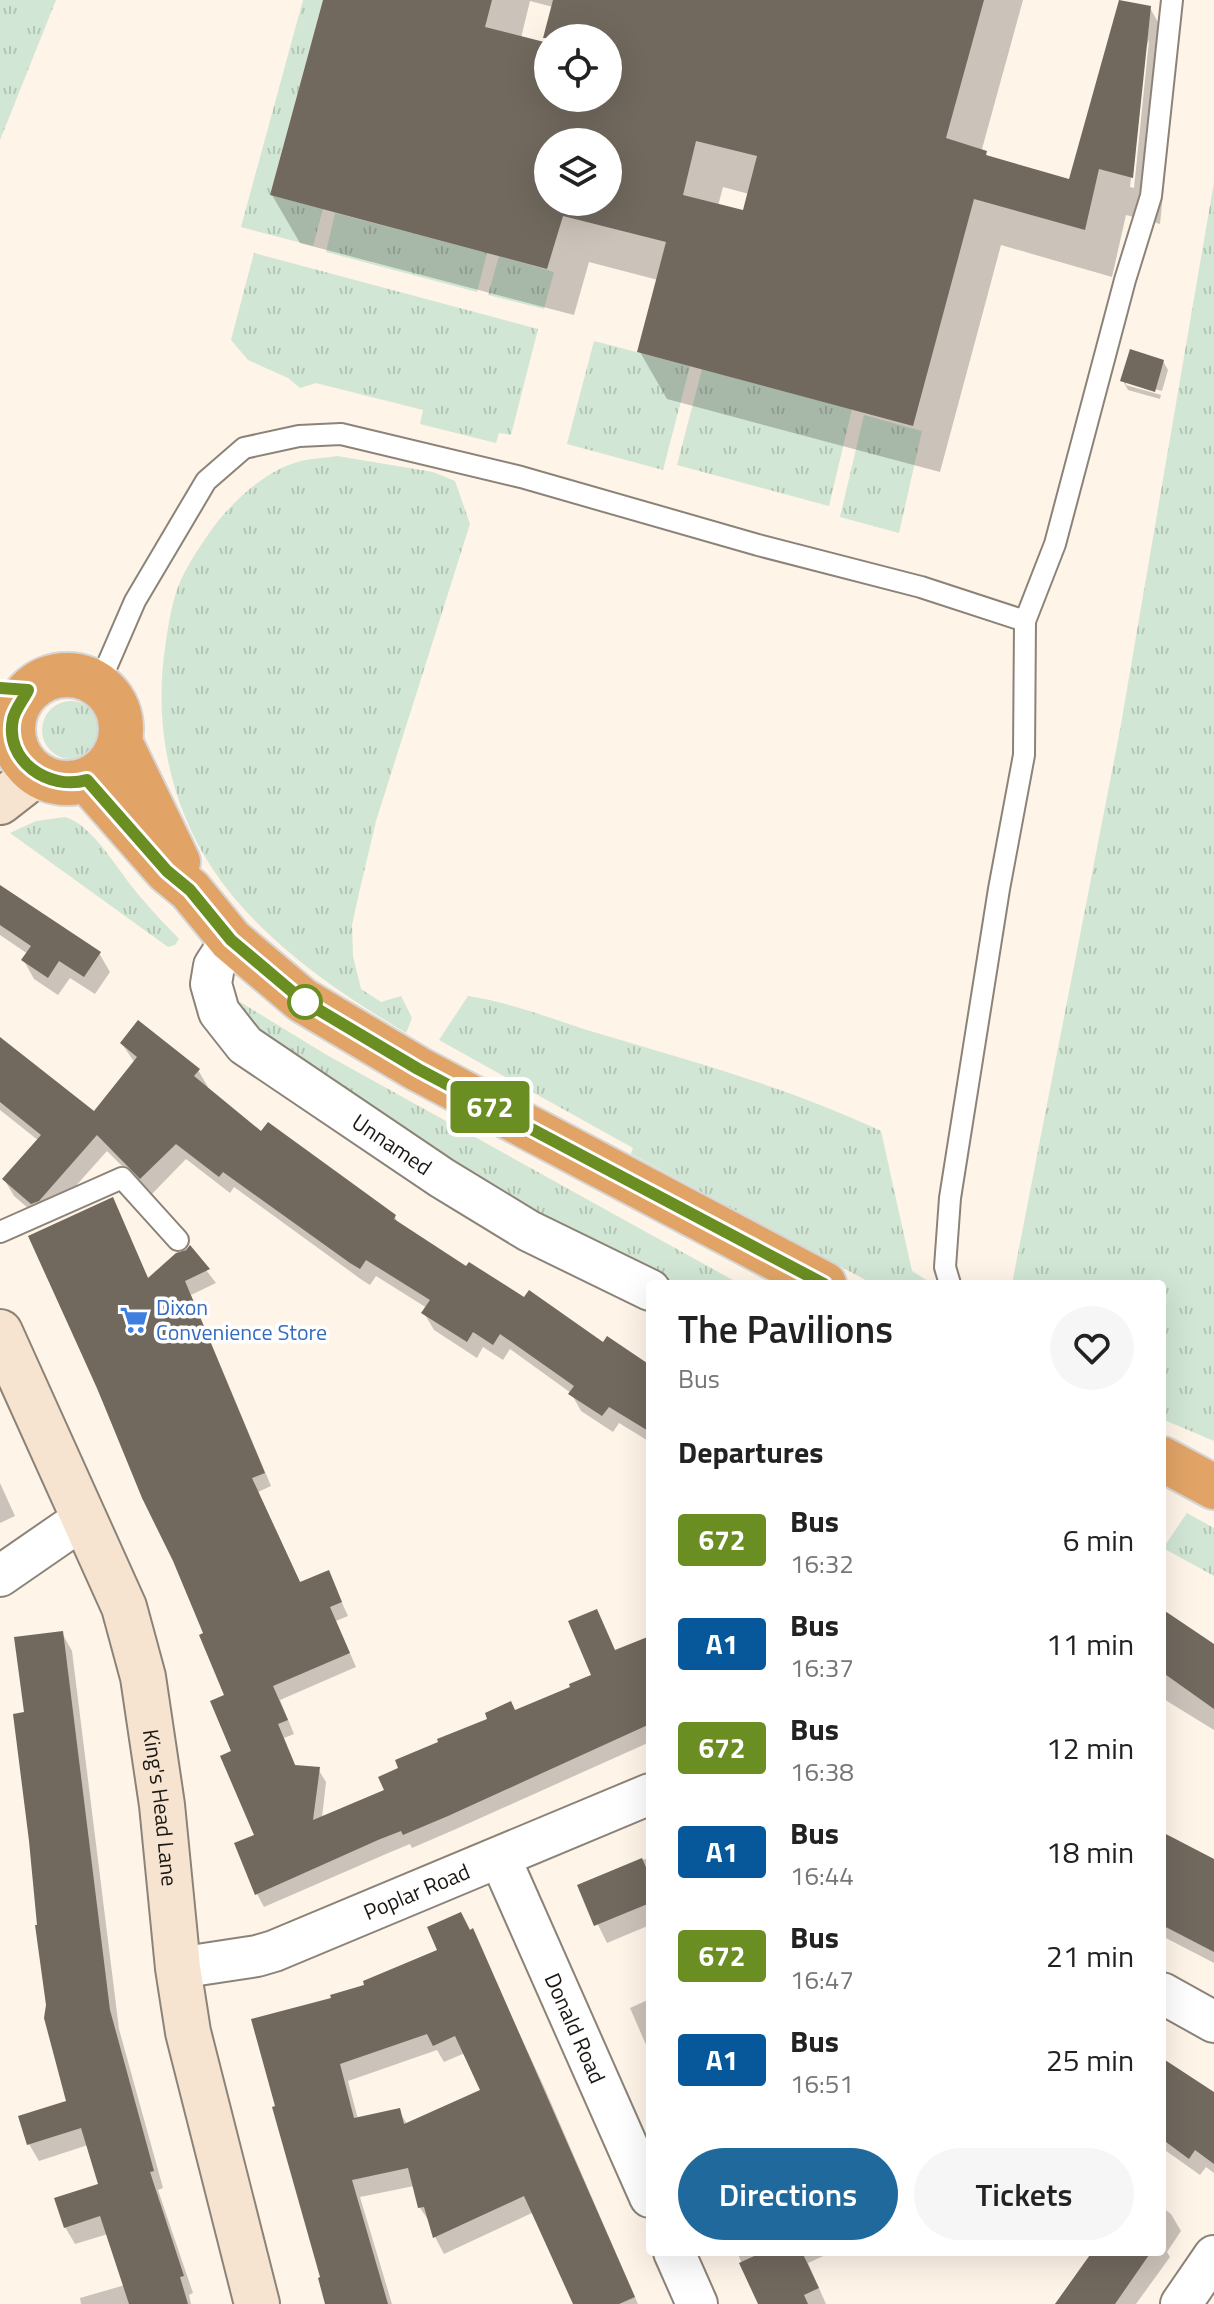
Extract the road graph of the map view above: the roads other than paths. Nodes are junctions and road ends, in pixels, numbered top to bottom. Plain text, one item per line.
1 (1172, 0) edge
2 (1025, 621) junction
3 (99, 684) junction
4 (10, 702) edge
5 (120, 742) junction
6 (36, 774) junction
7 (87, 780) junction
8 (0, 802) edge
9 (190, 890) junction
10 (231, 940) junction
11 (0, 1232) edge
12 (178, 1240) dead end
13 (816, 1280) edge
14 (949, 1280) edge
15 (646, 1288) edge
16 (0, 1332) edge
17 (1166, 1461) edge
18 (1214, 1487) edge
19 (84, 1518) junction
20 (0, 1576) edge
21 (646, 1796) edge
22 (500, 1858) junction
23 (178, 1968) junction
24 (1166, 1995) edge
25 (1214, 2022) edge
26 (646, 2188) edge
27 (676, 2256) edge
28 (1214, 2256) edge
29 (257, 2304) edge
30 (697, 2304) edge
31 (1181, 2304) edge

1 - 2 lane
2 - 3 lane
2 - 14 lane
3 - 4 highway
3 - 5 highway
4 - 6 highway
5 - 7 highway
5 - 9 highway
6 - 7 highway
6 - 8 street
7 - 9 highway
9 - 10 highway
10 - 13 highway
10 - 15 street, Unnamed
11 - 12 lane
16 - 19 street, King's Head Lane
17 - 18 highway
19 - 20 street
19 - 23 street, King's Head Lane
21 - 22 street, Poplar Road
22 - 23 street, Poplar Road
22 - 26 street, Donald Road
23 - 29 street, King's Head Lane
24 - 25 street
27 - 30 street
28 - 31 street

